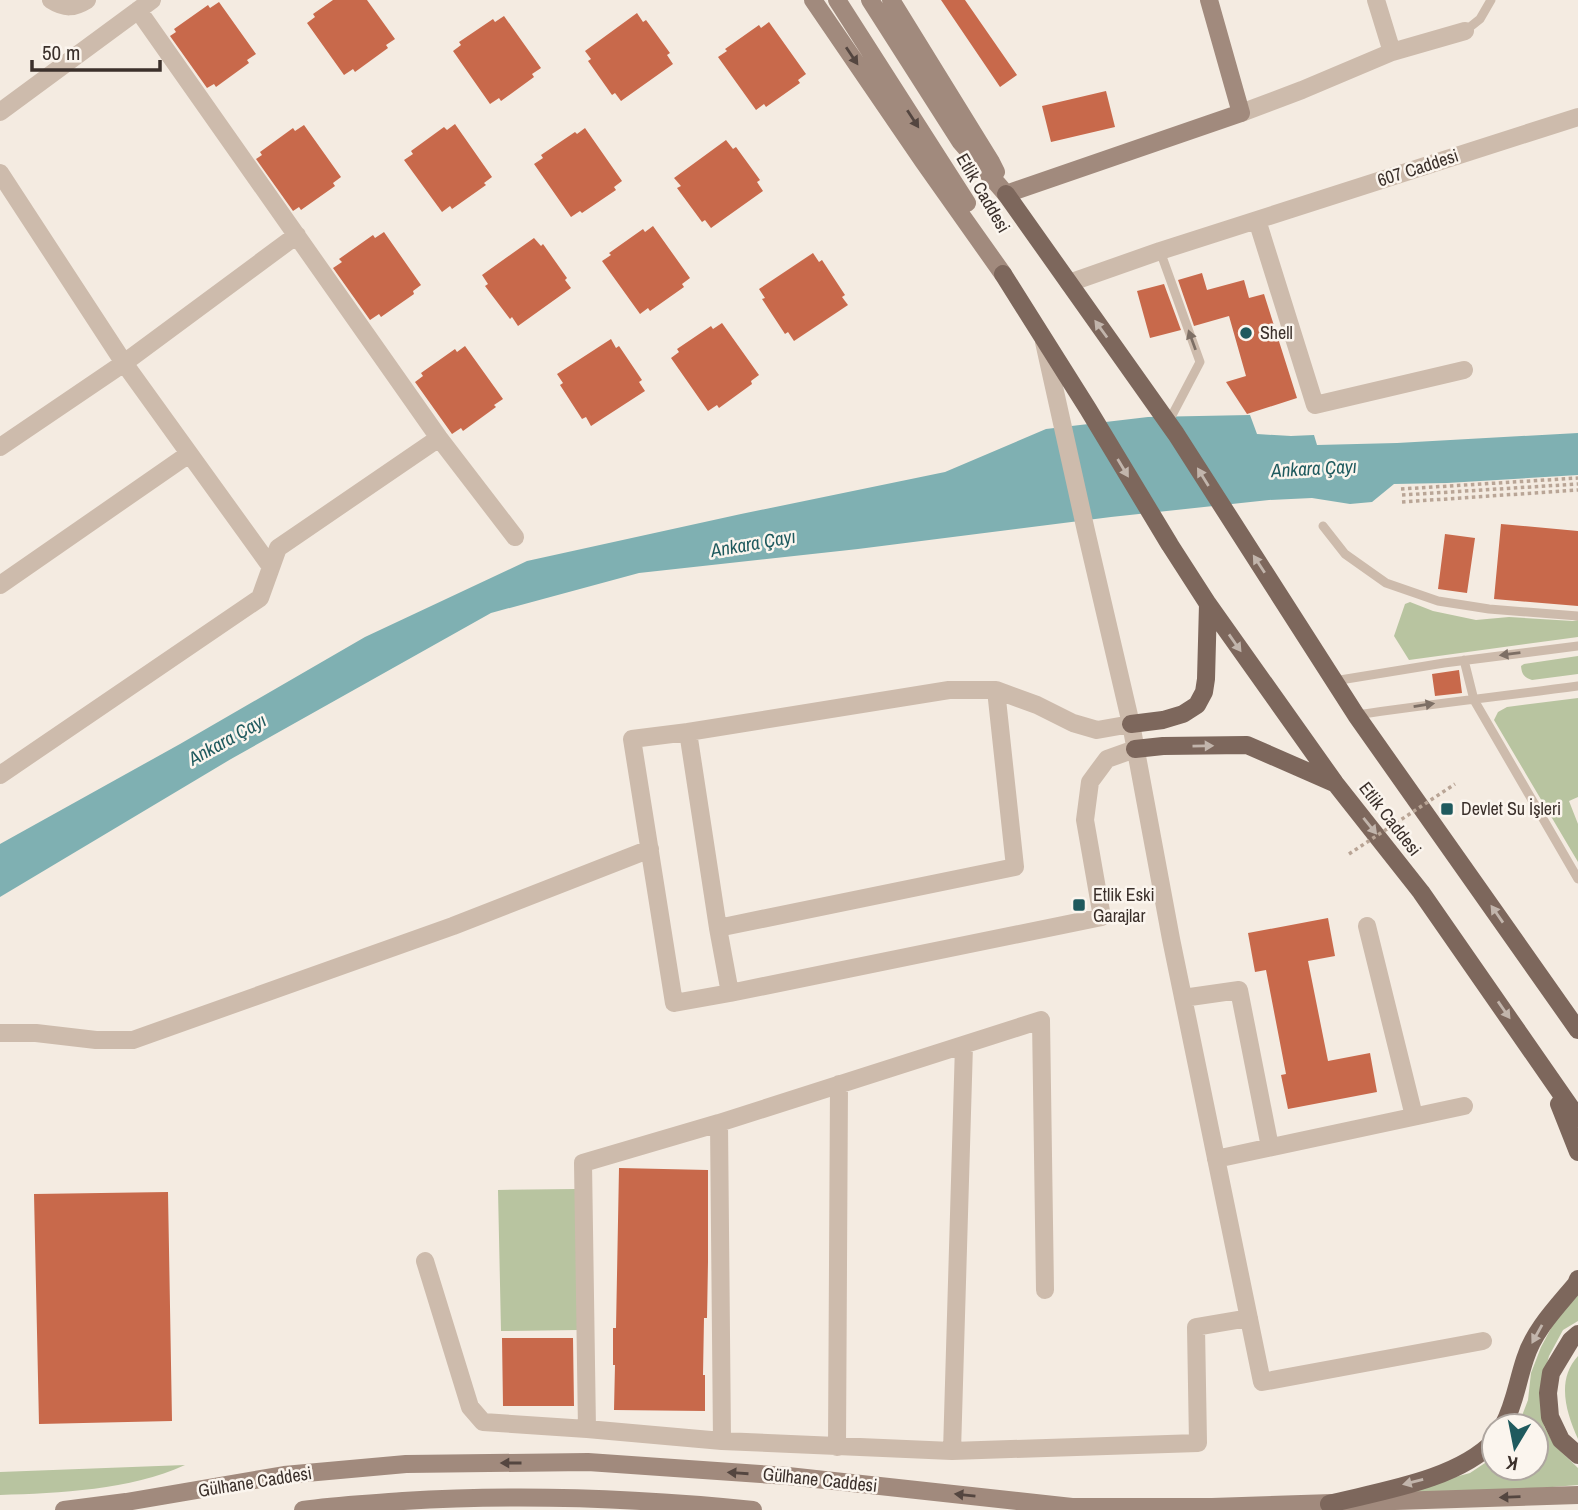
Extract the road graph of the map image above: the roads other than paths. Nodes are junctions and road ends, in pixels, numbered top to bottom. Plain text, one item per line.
1 (51, 0) edge
2 (87, 0) edge
3 (813, 0) edge
4 (837, 0) edge
5 (870, 0) edge
6 (891, 0) edge
7 (1209, 0) edge
8 (1376, 0) edge
9 (1491, 0) edge
10 (145, 5) edge
11 (1465, 31) joint
12 (1392, 52) junction
13 (0, 112) edge
14 (1241, 113) junction
15 (1578, 117) edge
16 (0, 173) edge
17 (1006, 194) junction
18 (1257, 219) junction
19 (297, 235) junction
20 (1160, 251) junction
21 (1003, 274) junction
22 (1069, 283) junction
23 (1044, 338) junction
24 (124, 363) junction
25 (1464, 370) dead end
26 (1168, 423) junction
27 (439, 438) junction
28 (1, 443) edge
29 (189, 454) junction
30 (1323, 526) dead end
31 (514, 537) dead end
32 (271, 567) junction
33 (0, 585) edge
34 (1208, 604) junction
35 (1578, 616) edge
36 (1578, 646) edge
37 (1464, 660) junction
38 (1334, 681) junction
39 (1578, 686) edge
40 (996, 690) junction
41 (1474, 700) junction
42 (1356, 715) junction
43 (1131, 724) junction
44 (688, 732) junction
45 (1135, 749) junction
46 (0, 775) edge
47 (1335, 783) junction
48 (650, 849) junction
49 (1578, 880) edge
50 (1367, 926) dead end
51 (718, 928) junction
52 (730, 993) junction
53 (1183, 998) junction
54 (1578, 1030) edge
55 (0, 1033) edge
56 (964, 1045) junction
57 (1548, 1074) junction
58 (839, 1084) junction
59 (1464, 1106) dead end
60 (1414, 1116) junction
61 (1578, 1118) edge
62 (719, 1123) junction
63 (1270, 1147) junction
64 (1578, 1152) edge
65 (1216, 1159) junction
66 (425, 1261) dead end
67 (1578, 1279) edge
68 (1045, 1290) dead end
69 (1249, 1318) junction
70 (1578, 1334) edge
71 (1483, 1341) dead end
72 (1510, 1412) edge
73 (587, 1429) junction
74 (722, 1441) junction
75 (837, 1447) junction
76 (952, 1451) junction
77 (1480, 1453) edge
78 (1578, 1455) edge
79 (1578, 1495) edge
80 (472, 1504) edge
81 (1329, 1504) junction
82 (64, 1510) edge
83 (303, 1510) edge
84 (753, 1510) edge

1 - 2 street
3 -> 21 main road
4 -> 21 main road, Etlik Caddesi
5 - 17 main road, Etlik Caddesi
6 - 17 main road
7 - 14 main road
8 - 12 street
9 - 11 lane
10 - 13 street
10 - 19 street
11 - 12 street
12 - 14 street
14 - 17 main road
15 - 18 street, 607 Caddesi
16 - 24 street
17 - 22 main road, Etlik Caddesi
18 - 20 street, 607 Caddesi
18 - 25 street
19 - 24 street
19 - 27 street
20 - 22 street, 607 Caddesi
26 -> 20 lane
21 - 23 main road, Etlik Caddesi
26 -> 22 main road, Etlik Caddesi
23 -> 34 main road, Etlik Caddesi
23 - 43 street
24 - 28 street
24 - 29 street
38 -> 26 main road, Etlik Caddesi
27 - 31 street
27 - 32 street
29 - 32 street
29 - 33 street
30 - 35 lane
32 - 46 street
34 - 43 main road
34 -> 47 main road, Etlik Caddesi
36 -> 37 lane
37 - 38 lane
37 - 41 lane
38 - 42 main road, Etlik Caddesi
39 - 41 lane
40 - 43 street
40 - 44 street
40 - 51 street
42 -> 41 lane
41 - 49 lane
54 -> 42 main road, Etlik Caddesi
43 - 45 street
44 - 48 street
44 - 51 street
45 -> 47 main road
45 - 52 street
45 - 53 street
47 -> 57 main road, Etlik Caddesi
48 - 52 street
48 - 55 street
50 - 60 street
51 - 52 street
53 - 63 street
53 - 65 street
56 - 58 street
56 - 68 street
56 - 76 street
57 - 61 main road, Etlik Caddesi
57 - 64 main road
58 - 62 street
58 - 75 street
59 - 60 street
60 - 63 street
62 - 73 street
62 - 74 street
63 - 65 street
65 - 69 street
66 - 73 street
67 -> 72 main road
69 - 71 street
69 - 76 street
70 - 78 main road
73 - 74 street
74 - 75 street
75 - 76 street
77 -> 81 main road
79 -> 81 main road, Gülhane Caddesi
80 - 83 main road, Gülhane Caddesi
80 - 84 main road, Gülhane Caddesi
81 -> 82 main road, Gülhane Caddesi

